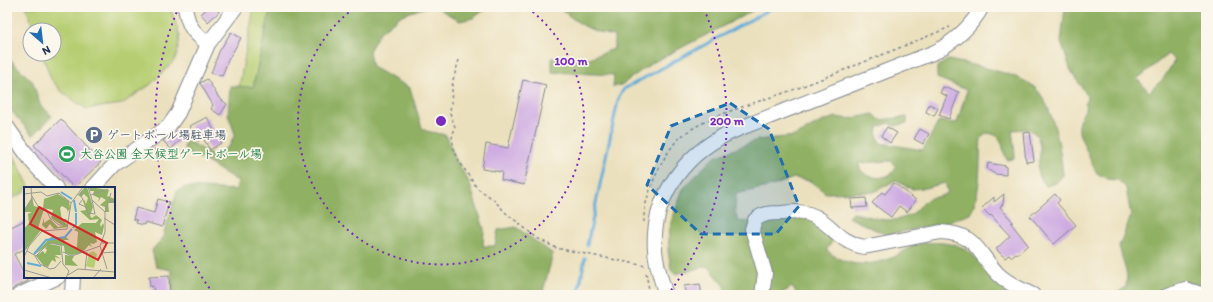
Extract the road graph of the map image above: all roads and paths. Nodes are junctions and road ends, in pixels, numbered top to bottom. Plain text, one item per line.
1 (185, 7) edge
2 (236, 7) edge
3 (982, 7) edge
4 (208, 44) junction
5 (458, 60) dead end
6 (7, 127) edge
7 (55, 187) edge
8 (94, 187) edge
9 (652, 267) junction
10 (56, 278) edge
11 (73, 278) edge
12 (19, 295) edge
13 (72, 295) edge
14 (650, 295) edge
15 (666, 295) edge
16 (762, 295) edge
17 (1033, 295) edge
18 (1167, 295) edge
19 (1204, 295) edge

1 - 4 street
2 - 4 street
3 - 9 street
4 - 8 street
5 - 9 path
6 - 7 street
9 - 14 path
9 - 15 street
10 - 12 street
11 - 13 street
16 - 17 street
18 - 19 street

